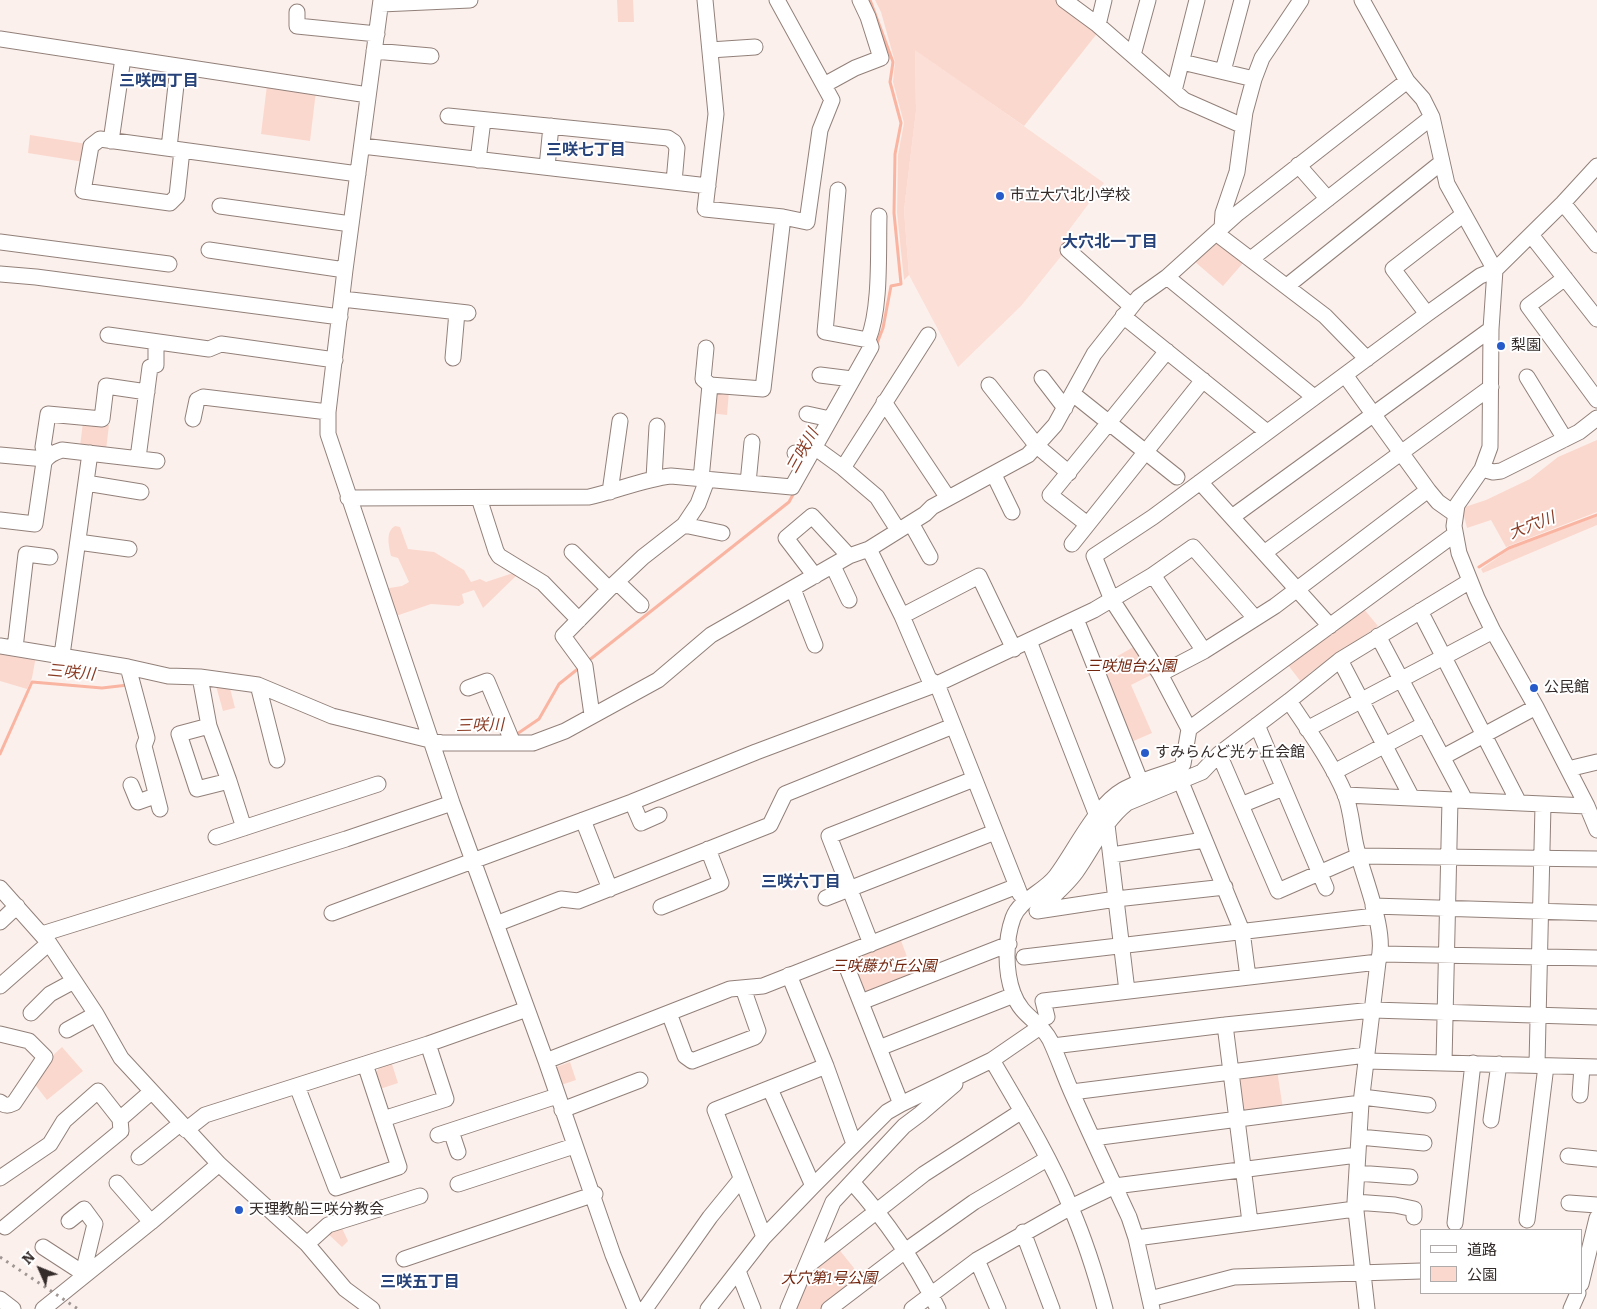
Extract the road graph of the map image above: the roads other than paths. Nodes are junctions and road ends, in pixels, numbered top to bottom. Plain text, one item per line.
1 (449, 0) edge
2 (470, 0) edge
3 (705, 0) edge
4 (776, 0) edge
5 (860, 0) edge
6 (1064, 0) edge
7 (1104, 0) edge
8 (1148, 0) edge
9 (1197, 0) edge
10 (1242, 0) edge
11 (1301, 0) edge
12 (1362, 0) edge
13 (381, 2) edge
14 (297, 12) dead end
15 (1098, 25) junction
16 (377, 34) junction
17 (0, 39) edge
18 (755, 47) dead end
19 (710, 50) junction
20 (374, 52) junction
21 (1133, 55) junction
22 (431, 56) dead end
23 (123, 58) junction
24 (1182, 62) junction
25 (178, 67) junction
26 (1222, 71) junction
27 (1254, 79) junction
28 (1406, 81) junction
29 (824, 85) junction
30 (1174, 91) junction
31 (368, 95) junction
32 (448, 116) dead end
33 (1432, 116) junction
34 (483, 120) junction
35 (552, 126) junction
36 (1243, 126) junction
37 (111, 141) junction
38 (362, 146) junction
39 (176, 149) junction
40 (478, 160) junction
41 (1442, 162) junction
42 (1298, 165) junction
43 (1597, 166) edge
44 (547, 167) junction
45 (358, 174) junction
46 (674, 182) junction
47 (708, 186) junction
48 (838, 190) dead end
49 (1328, 199) junction
50 (1563, 203) junction
51 (220, 206) dead end
52 (1464, 214) junction
53 (879, 216) dead end
54 (783, 218) junction
55 (351, 224) junction
56 (1219, 230) junction
57 (1531, 235) junction
58 (0, 242) edge
59 (1597, 245) edge
60 (209, 250) dead end
61 (1068, 250) dead end
62 (1251, 260) junction
63 (169, 264) dead end
64 (345, 270) junction
65 (1496, 270) junction
66 (0, 274) edge
67 (1167, 276) junction
68 (1564, 278) junction
69 (1287, 286) junction
70 (342, 298) junction
71 (1127, 311) junction
72 (1427, 314) junction
73 (340, 317) junction
74 (1597, 319) edge
75 (1491, 330) junction
76 (108, 335) dead end
77 (928, 335) dead end
78 (868, 340) junction
79 (156, 343) junction
80 (706, 348) dead end
81 (1167, 351) junction
82 (453, 358) dead end
83 (1367, 359) junction
84 (335, 360) junction
85 (1344, 375) junction
86 (820, 376) dead end
87 (1528, 377) dead end
88 (1042, 378) dead end
89 (852, 379) junction
90 (1203, 380) junction
91 (710, 385) junction
92 (989, 385) dead end
93 (1491, 386) junction
94 (147, 392) junction
95 (1073, 394) junction
96 (1314, 397) junction
97 (1597, 400) edge
98 (884, 402) junction
99 (1065, 408) junction
100 (328, 412) junction
101 (807, 414) dead end
102 (1374, 415) junction
103 (1597, 418) edge
104 (192, 419) dead end
105 (830, 419) junction
106 (620, 421) dead end
107 (1109, 423) junction
108 (657, 426) dead end
109 (1267, 432) junction
110 (1565, 439) junction
111 (752, 442) dead end
112 (1037, 446) junction
113 (816, 451) junction
114 (1146, 452) junction
115 (1401, 452) junction
116 (90, 453) junction
117 (0, 454) edge
118 (795, 454) dead end
119 (47, 457) junction
120 (138, 458) junction
121 (157, 461) dead end
122 (843, 468) junction
123 (1482, 469) junction
124 (1069, 473) junction
125 (994, 475) junction
126 (1176, 476) dead end
127 (654, 478) junction
128 (704, 479) junction
129 (1200, 482) junction
130 (86, 483) junction
131 (748, 483) junction
132 (1428, 490) junction
133 (141, 492) dead end
134 (610, 492) junction
135 (348, 498) junction
136 (479, 498) junction
137 (948, 498) junction
138 (1012, 512) dead end
139 (1455, 514) junction
140 (1232, 517) junction
141 (0, 520) edge
142 (1087, 524) junction
143 (684, 525) junction
144 (905, 526) junction
145 (722, 533) dead end
146 (1455, 534) junction
147 (78, 542) junction
148 (1072, 544) dead end
149 (129, 549) dead end
150 (869, 549) junction
151 (572, 552) dead end
152 (1264, 553) junction
153 (849, 556) junction
154 (50, 557) dead end
155 (930, 558) dead end
156 (833, 566) junction
157 (1153, 575) junction
158 (815, 576) junction
159 (1470, 581) junction
160 (613, 585) junction
161 (793, 589) junction
162 (1296, 589) junction
163 (849, 600) dead end
164 (1112, 600) junction
165 (641, 605) dead end
166 (1420, 611) junction
167 (902, 616) junction
168 (1255, 618) junction
169 (1076, 619) junction
170 (579, 620) junction
171 (1330, 626) junction
172 (1493, 632) junction
173 (1378, 636) junction
174 (1029, 642) junction
175 (815, 644) dead end
176 (7, 647) edge
177 (1014, 649) junction
178 (1204, 651) junction
179 (62, 655) junction
180 (1443, 657) junction
181 (1340, 660) junction
182 (128, 667) junction
183 (1160, 674) junction
184 (200, 677) junction
185 (1401, 679) junction
186 (937, 684) junction
187 (258, 685) junction
188 (468, 688) dead end
189 (1360, 701) junction
190 (1289, 702) junction
191 (1536, 707) junction
192 (592, 715) junction
193 (1425, 724) junction
194 (209, 726) junction
195 (954, 726) junction
196 (1257, 726) junction
197 (1189, 729) junction
198 (1307, 729) junction
199 (1483, 735) junction
200 (431, 740) junction
201 (513, 743) junction
202 (1384, 746) junction
203 (1219, 754) junction
204 (1443, 756) junction
205 (277, 760) dead end
206 (1597, 762) edge
207 (1568, 770) junction
208 (1334, 772) junction
209 (974, 779) junction
210 (229, 782) junction
211 (1141, 782) junction
212 (1181, 782) junction
213 (378, 784) dead end
214 (131, 785) dead end
215 (1283, 788) junction
216 (1345, 796) junction
217 (1412, 798) junction
218 (1450, 800) junction
219 (1465, 800) junction
220 (632, 802) junction
221 (452, 803) junction
222 (1519, 803) junction
223 (1241, 805) junction
224 (1543, 805) junction
225 (1587, 806) junction
226 (659, 815) dead end
227 (583, 820) junction
228 (1102, 820) junction
229 (244, 828) junction
230 (1597, 830) edge
231 (995, 832) junction
232 (216, 837) dead end
233 (1204, 840) junction
234 (708, 849) junction
235 (1112, 855) junction
236 (1358, 856) junction
237 (1447, 857) junction
238 (1541, 859) junction
239 (1597, 859) edge
240 (474, 861) junction
241 (1319, 873) junction
242 (1017, 886) junction
243 (1225, 887) junction
244 (0, 888) edge
245 (610, 888) junction
246 (1326, 888) dead end
247 (849, 889) junction
248 (826, 898) dead end
249 (1116, 899) junction
250 (1024, 904) junction
251 (17, 906) junction
252 (661, 907) dead end
253 (1447, 908) junction
254 (1374, 911) junction
255 (1540, 911) junction
256 (332, 913) dead end
257 (1597, 913) edge
258 (0, 922) edge
259 (496, 924) junction
260 (1242, 931) junction
261 (46, 938) junction
262 (871, 944) junction
263 (1009, 944) junction
264 (1122, 944) junction
265 (842, 955) junction
266 (1445, 955) junction
267 (1024, 957) dead end
268 (1539, 957) junction
269 (1380, 958) junction
270 (1597, 958) edge
271 (789, 975) junction
272 (1248, 977) junction
273 (74, 981) junction
274 (0, 986) edge
275 (743, 988) junction
276 (1127, 991) junction
277 (1014, 995) junction
278 (861, 1002) junction
279 (527, 1010) junction
280 (1373, 1010) junction
281 (1445, 1012) junction
282 (31, 1013) dead end
283 (668, 1013) junction
284 (96, 1014) junction
285 (1538, 1016) junction
286 (1597, 1017) edge
287 (1044, 1022) junction
288 (1225, 1025) junction
289 (67, 1030) dead end
290 (0, 1034) edge
291 (428, 1044) junction
292 (1053, 1046) junction
293 (879, 1048) junction
294 (1366, 1058) junction
295 (992, 1060) junction
296 (546, 1061) junction
297 (1444, 1062) junction
298 (1473, 1063) junction
299 (365, 1064) junction
300 (1499, 1064) junction
301 (1542, 1065) junction
302 (826, 1066) junction
303 (1589, 1067) edge
304 (1231, 1071) junction
305 (969, 1072) junction
306 (640, 1080) dead end
307 (297, 1086) junction
308 (770, 1089) junction
309 (151, 1092) junction
310 (1072, 1092) junction
311 (1580, 1094) dead end
312 (1362, 1100) junction
313 (0, 1102) edge
314 (560, 1103) junction
315 (903, 1103) junction
316 (1428, 1105) dead end
317 (1022, 1111) junction
318 (1236, 1118) junction
319 (120, 1119) junction
320 (383, 1119) junction
321 (912, 1120) junction
322 (1491, 1120) dead end
323 (183, 1127) junction
324 (1359, 1137) junction
325 (1093, 1138) junction
326 (1424, 1143) dead end
327 (854, 1144) junction
328 (574, 1146) junction
329 (458, 1152) dead end
330 (1357, 1154) junction
331 (1568, 1156) dead end
332 (139, 1157) dead end
333 (1047, 1159) junction
334 (1597, 1159) edge
335 (219, 1164) junction
336 (4, 1169) edge
337 (1244, 1170) junction
338 (1356, 1173) junction
339 (1410, 1177) dead end
340 (741, 1179) junction
341 (852, 1182) junction
342 (118, 1183) dead end
343 (458, 1184) dead end
344 (813, 1186) junction
345 (1114, 1186) junction
346 (594, 1195) junction
347 (420, 1196) dead end
348 (1569, 1203) dead end
349 (1355, 1205) junction
350 (1597, 1205) edge
351 (1071, 1207) junction
352 (878, 1210) junction
353 (1414, 1217) dead end
354 (1597, 1218) edge
355 (1527, 1220) dead end
356 (69, 1222) dead end
357 (151, 1222) junction
358 (1250, 1222) junction
359 (1455, 1223) dead end
360 (4, 1227) dead end
361 (1023, 1232) junction
362 (764, 1238) junction
363 (1136, 1238) junction
364 (307, 1244) junction
365 (42, 1247) dead end
366 (905, 1251) junction
367 (404, 1259) dead end
368 (977, 1260) junction
369 (1583, 1268) edge
370 (804, 1269) junction
371 (738, 1271) junction
372 (1420, 1271) edge
373 (1364, 1272) junction
374 (83, 1275) junction
375 (931, 1294) junction
376 (1578, 1294) edge
377 (0, 1299) edge
378 (1151, 1304) edge
379 (361, 1306) edge
380 (13, 1309) edge
381 (43, 1309) edge
382 (635, 1309) edge
383 (645, 1309) edge
384 (708, 1309) edge
385 (753, 1309) edge
386 (788, 1309) edge
387 (829, 1309) edge
388 (912, 1309) edge
389 (938, 1309) edge
390 (998, 1309) edge
391 (1052, 1309) edge
392 (1105, 1309) edge
393 (1367, 1309) edge
394 (1571, 1309) edge

1 - 2 street
1 - 13 street
3 - 19 street
4 - 29 street
5 - 29 street
6 - 15 street
7 - 15 street
8 - 21 street
9 - 24 street
10 - 26 street
11 - 27 street
12 - 28 street
13 - 16 street
14 - 16 street
15 - 21 street
16 - 20 street
17 - 23 street
18 - 19 street
19 - 47 street
20 - 22 street
20 - 31 street
21 - 30 street
23 - 25 street
23 - 37 street
24 - 26 street
24 - 30 street
25 - 31 street
25 - 39 street
26 - 27 street
27 - 36 street
28 - 33 street
28 - 42 street
29 - 54 street
30 - 36 street
31 - 38 street
32 - 34 street
33 - 41 street
33 - 49 street
34 - 35 street
34 - 40 street
35 - 44 street
35 - 46 street
36 - 56 street
37 - 39 street
37 - 39 street
38 - 40 street
38 - 45 street
39 - 45 street
40 - 44 street
41 - 52 street
41 - 69 street
42 - 49 street
42 - 56 street
43 - 50 street
44 - 46 street
45 - 55 street
46 - 47 street
47 - 54 street
48 - 78 street
49 - 62 street
50 - 57 street
50 - 59 street
51 - 55 street
52 - 65 street
52 - 72 street
53 - 78 street
54 - 91 street
55 - 64 street
56 - 62 street
56 - 67 street
57 - 65 street
57 - 68 street
58 - 63 street
60 - 64 street
61 - 71 street
62 - 69 street
64 - 70 street
65 - 72 street
65 - 75 street
66 - 73 street
67 - 71 street
67 - 96 street
68 - 74 street
68 - 97 street
69 - 83 street
70 - 73 street
70 - 82 street
71 - 81 street
71 - 95 street
72 - 83 street
73 - 84 street
75 - 93 street
75 - 102 street
76 - 79 street
77 - 98 street
78 - 89 street
79 - 84 street
79 - 94 street
80 - 91 street
81 - 90 street
81 - 107 street
83 - 85 street
84 - 100 street
85 - 96 street
85 - 102 street
86 - 89 street
87 - 110 street
88 - 99 street
89 - 105 street
90 - 109 street
90 - 114 street
91 - 128 street
92 - 112 street
93 - 115 street
93 - 123 street
94 - 119 street
94 - 120 street
95 - 99 street
95 - 107 street
96 - 109 street
98 - 122 street
98 - 137 street
99 - 112 street
100 - 104 street
100 - 135 street
101 - 105 street
102 - 115 street
102 - 140 street
103 - 110 street
105 - 113 street
106 - 134 street
107 - 114 street
107 - 124 street
108 - 127 street
109 - 129 street
110 - 123 street
111 - 131 street
112 - 124 street
112 - 125 street
113 - 118 street
113 - 122 street
113 - 131 street
114 - 126 street
114 - 142 street
115 - 132 street
115 - 152 street
116 - 119 street
116 - 120 street
116 - 130 street
117 - 119 street
119 - 141 street
120 - 121 street
122 - 144 street
123 - 139 street
124 - 142 street
125 - 137 street
125 - 138 street
127 - 128 street
127 - 134 street
128 - 131 street
128 - 143 street
129 - 140 street
129 - 164 street
130 - 133 street
130 - 147 street
132 - 139 street
132 - 162 street
134 - 136 street
135 - 136 street
135 - 200 street
136 - 170 street
137 - 144 street
139 - 146 street
140 - 152 street
142 - 148 street
143 - 145 street
143 - 160 street
144 - 150 street
144 - 155 street
146 - 159 street
146 - 171 street
147 - 149 street
147 - 179 street
150 - 153 street
150 - 167 street
151 - 160 street
152 - 162 street
153 - 156 street
153 - 158 street
154 - 176 street
156 - 158 street
156 - 163 street
157 - 164 street
157 - 168 street
157 - 178 street
158 - 161 street
159 - 166 street
159 - 172 street
160 - 165 street
160 - 170 street
161 - 175 street
161 - 192 street
162 - 168 street
162 - 171 street
164 - 169 street
164 - 183 street
166 - 173 street
166 - 180 street
167 - 177 street
167 - 186 street
168 - 178 street
169 - 174 street
169 - 211 street
170 - 192 street
171 - 197 street
172 - 180 street
172 - 191 street
173 - 181 street
173 - 185 street
174 - 177 street
174 - 228 street
176 - 179 street
177 - 186 street
178 - 183 street
179 - 182 street
180 - 185 street
180 - 199 street
181 - 189 street
181 - 190 street
182 - 184 street
182 - 214 street
183 - 197 street
184 - 187 street
184 - 194 street
185 - 189 street
185 - 193 street
186 - 195 street
186 - 220 street
187 - 200 street
187 - 205 street
188 - 201 street
189 - 198 street
189 - 202 street
190 - 196 street
190 - 198 street
191 - 199 street
191 - 207 street
192 - 201 street
193 - 202 street
193 - 204 street
194 - 210 street
194 - 210 street
195 - 209 street
195 - 234 street
196 - 203 street
196 - 215 street
197 - 211 street
198 - 208 street
199 - 204 street
199 - 222 street
200 - 201 street
200 - 221 street
202 - 208 street
202 - 217 street
203 - 212 street
203 - 223 street
204 - 219 street
206 - 207 street
207 - 225 street
208 - 216 street
209 - 231 street
209 - 247 street
210 - 229 street
211 - 228 street
212 - 228 street
212 - 233 street
213 - 229 street
215 - 223 street
215 - 241 street
216 - 217 street
216 - 236 street
217 - 218 street
218 - 219 street
218 - 237 street
219 - 222 street
220 - 226 street
220 - 227 street
221 - 240 street
221 - 261 street
222 - 224 street
223 - 241 street
224 - 225 street
224 - 238 street
225 - 230 street
227 - 240 street
227 - 245 street
228 - 235 street
228 - 249 street
228 - 250 street
229 - 232 street
231 - 242 street
231 - 247 street
233 - 235 street
233 - 243 street
234 - 245 street
234 - 252 street
235 - 249 street
236 - 237 street
236 - 241 street
236 - 254 street
237 - 238 street
237 - 253 street
238 - 239 street
238 - 255 street
240 - 256 street
240 - 259 street
241 - 246 street
242 - 250 street
242 - 262 street
243 - 249 street
243 - 260 street
244 - 251 street
245 - 259 street
247 - 248 street
247 - 262 street
249 - 264 street
250 - 263 street
251 - 258 street
251 - 261 street
253 - 254 street
253 - 255 street
253 - 266 street
254 - 260 street
254 - 269 street
255 - 257 street
255 - 268 street
259 - 279 street
260 - 264 street
260 - 272 street
261 - 273 street
261 - 274 street
262 - 265 street
263 - 277 street
263 - 278 street
264 - 267 street
264 - 276 street
265 - 271 street
265 - 278 street
266 - 268 street
266 - 269 street
266 - 281 street
268 - 270 street
268 - 285 street
269 - 272 street
269 - 280 street
271 - 275 street
271 - 302 street
272 - 276 street
273 - 282 street
273 - 284 street
275 - 283 street
275 - 283 street
276 - 287 street
277 - 287 street
277 - 293 street
278 - 293 street
279 - 291 street
279 - 296 street
280 - 281 street
280 - 288 street
280 - 294 street
281 - 285 street
281 - 297 street
283 - 296 street
284 - 289 street
284 - 309 street
285 - 286 street
285 - 301 street
287 - 292 street
287 - 295 street
288 - 292 street
288 - 304 street
290 - 313 street
291 - 299 street
291 - 320 street
292 - 310 street
293 - 315 street
294 - 297 street
294 - 304 street
294 - 312 street
295 - 305 street
295 - 317 street
296 - 314 street
297 - 298 street
298 - 300 street
298 - 359 street
299 - 307 street
299 - 320 street
300 - 301 street
300 - 322 street
301 - 303 street
301 - 355 street
302 - 308 street
302 - 327 street
303 - 311 street
304 - 310 street
304 - 318 street
305 - 315 street
305 - 321 street
306 - 314 street
307 - 320 street
307 - 323 street
308 - 340 street
308 - 344 street
309 - 319 street
309 - 323 street
310 - 325 street
312 - 316 street
312 - 318 street
312 - 324 street
314 - 328 street
314 - 329 street
315 - 321 street
315 - 327 street
317 - 333 street
317 - 352 street
318 - 325 street
318 - 337 street
319 - 336 street
319 - 360 street
321 - 341 street
323 - 332 street
323 - 335 street
324 - 326 street
324 - 330 street
325 - 345 street
327 - 344 street
328 - 343 street
328 - 346 street
330 - 337 street
330 - 338 street
331 - 334 street
333 - 351 street
333 - 366 street
335 - 357 street
335 - 364 street
337 - 345 street
337 - 358 street
338 - 339 street
338 - 349 street
340 - 362 street
340 - 383 street
341 - 352 street
341 - 370 street
342 - 357 street
344 - 362 street
345 - 351 street
345 - 363 street
346 - 367 street
346 - 382 street
347 - 364 street
348 - 350 street
349 - 353 street
349 - 358 street
349 - 373 street
351 - 361 street
351 - 392 street
352 - 366 street
352 - 370 street
354 - 369 street
356 - 374 street
357 - 374 street
358 - 363 street
361 - 368 street
361 - 391 street
362 - 371 street
363 - 378 street
364 - 379 street
365 - 374 street
366 - 375 street
366 - 387 street
368 - 375 street
368 - 390 street
370 - 386 street
371 - 384 street
371 - 385 street
372 - 373 street
373 - 378 street
373 - 393 street
374 - 381 street
375 - 388 street
375 - 389 street
376 - 394 street
377 - 380 street

